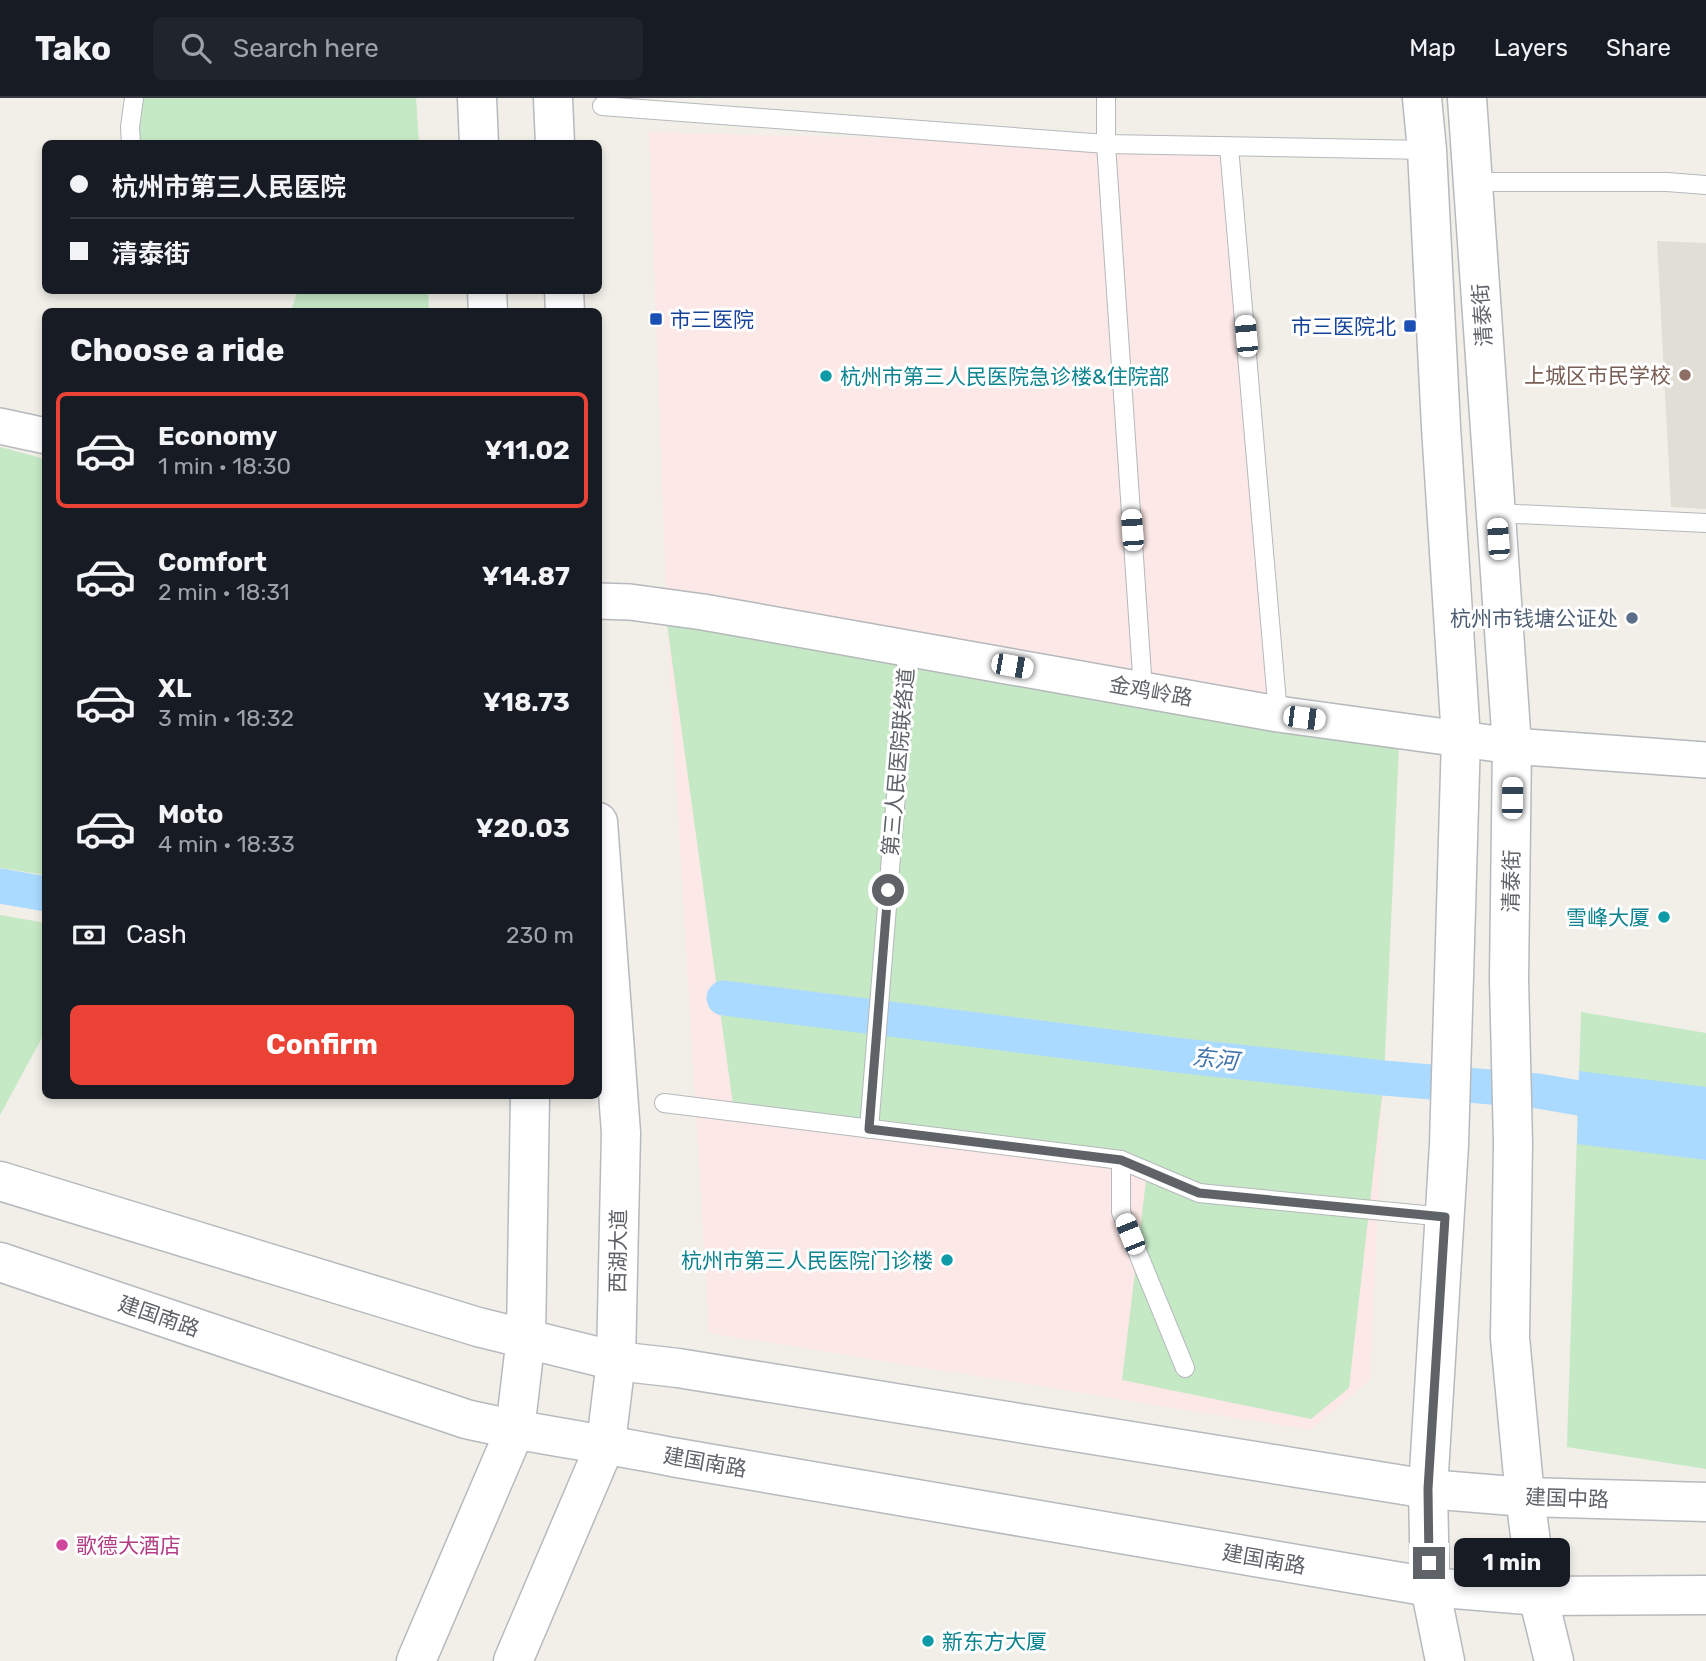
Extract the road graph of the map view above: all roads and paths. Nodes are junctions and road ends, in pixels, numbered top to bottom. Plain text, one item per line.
1 (134, 98) edge
2 (477, 98) edge
3 (553, 98) edge
4 (1106, 98) edge
5 (1422, 98) edge
6 (1467, 98) edge
7 (602, 106) dead end
8 (131, 140) edge
9 (479, 140) edge
10 (555, 140) edge
11 (1106, 144) junction
12 (1229, 147) junction
13 (1427, 150) junction
14 (1473, 182) junction
15 (1706, 185) edge
16 (0, 426) edge
17 (42, 435) edge
18 (1496, 513) junction
19 (1706, 523) edge
20 (602, 601) edge
21 (908, 647) junction
22 (1143, 690) junction
23 (1278, 714) junction
24 (1461, 738) junction
25 (1512, 746) junction
26 (1706, 760) edge
27 (602, 876) edge
28 (530, 1099) edge
29 (664, 1103) dead end
30 (869, 1129) junction
31 (1121, 1160) junction
32 (0, 1181) edge
33 (1445, 1217) junction
34 (0, 1262) edge
35 (526, 1337) junction
36 (616, 1362) junction
37 (1185, 1368) dead end
38 (515, 1430) junction
39 (606, 1443) junction
40 (1428, 1489) junction
41 (1525, 1497) junction
42 (1706, 1502) edge
43 (1430, 1587) junction
44 (1706, 1595) edge
45 (1538, 1596) junction
46 (416, 1661) edge
47 (513, 1661) edge
48 (1445, 1661) edge
49 (1554, 1661) edge

1 - 8 lane
2 - 9 main road
3 - 10 main road
4 - 11 lane
5 - 13 main road
6 - 14 main road, 清泰街
7 - 11 lane
11 - 12 lane
11 - 22 lane
12 - 13 lane
12 - 23 lane
13 - 24 main road
14 - 15 lane
14 - 18 main road, 清泰街
16 - 17 street
18 - 19 lane
18 - 25 main road, 清泰街
20 - 21 street, 金鸡岭路
21 - 22 street, 金鸡岭路
21 - 30 lane, 第三人民医院联络道
22 - 23 street, 金鸡岭路
23 - 24 street, 金鸡岭路
24 - 25 street, 金鸡岭路
24 - 33 main road
25 - 26 street, 金鸡岭路
25 - 41 main road, 清泰街
27 - 36 main road, 西湖大道
28 - 35 main road
29 - 30 lane
30 - 31 lane
31 - 33 lane
31 - 37 lane
32 - 35 main road
33 - 40 main road
34 - 38 main road, 建国南路
35 - 36 main road
35 - 38 main road
36 - 39 main road, 西湖大道
36 - 40 main road
38 - 39 main road, 建国南路
38 - 46 main road
39 - 43 main road, 建国南路
39 - 47 main road, 西湖大道
40 - 41 main road, 建国中路
40 - 43 main road
41 - 42 main road, 建国中路
41 - 45 main road, 清泰街
43 - 45 main road
43 - 48 main road
44 - 45 main road
45 - 49 main road, 清泰街

